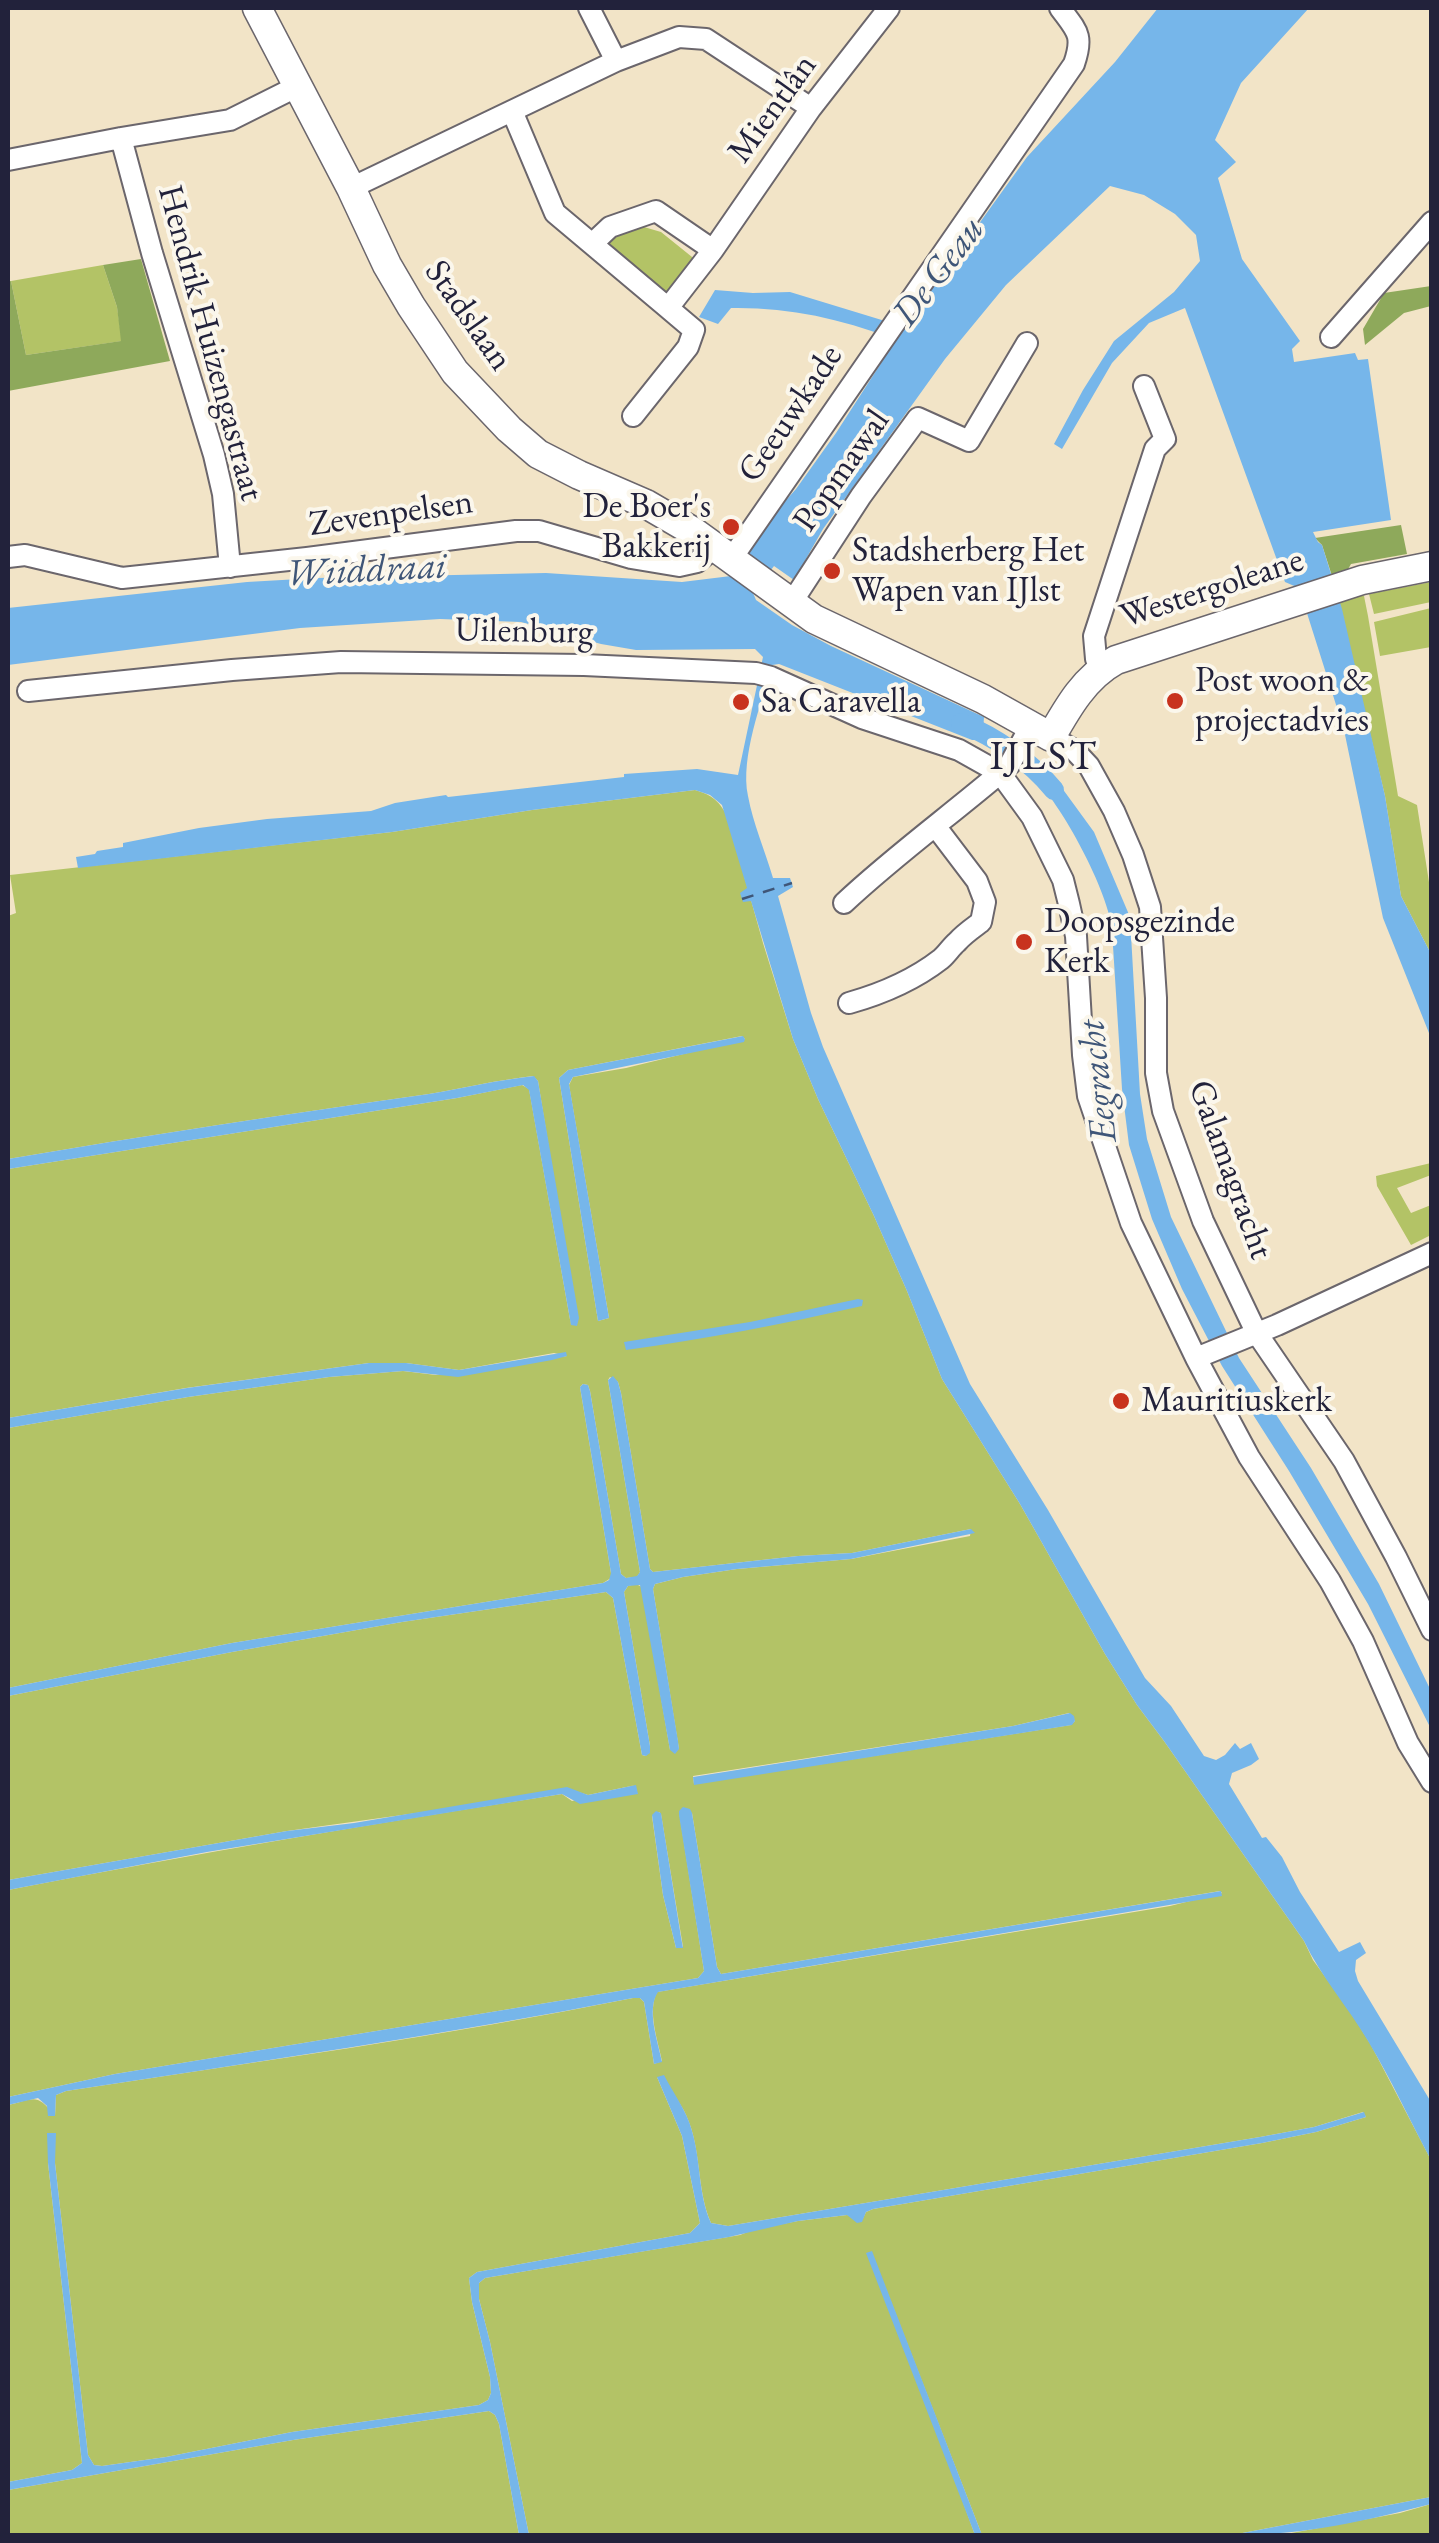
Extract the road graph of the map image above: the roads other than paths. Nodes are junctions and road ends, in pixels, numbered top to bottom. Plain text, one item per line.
1 (257, 8) edge
2 (589, 8) edge
3 (889, 8) edge
4 (1060, 8) edge
5 (616, 60) junction
6 (298, 86) junction
7 (812, 108) junction
8 (512, 111) junction
9 (121, 138) junction
10 (8, 160) edge
11 (351, 188) junction
12 (1432, 222) edge
13 (592, 244) junction
14 (713, 250) junction
15 (668, 308) junction
16 (1332, 337) dead end
17 (1027, 343) dead end
18 (1144, 386) dead end
19 (633, 416) dead end
20 (729, 556) junction
21 (8, 557) edge
22 (1432, 566) edge
23 (230, 567) junction
24 (784, 597) junction
25 (1101, 668) junction
26 (28, 691) dead end
27 (1036, 732) junction
28 (1005, 768) junction
29 (936, 826) junction
30 (844, 904) dead end
31 (849, 1004) dead end
32 (1432, 1253) edge
33 (1256, 1332) junction
34 (1203, 1354) junction
35 (1432, 1630) edge
36 (1432, 1782) edge

1 - 6 street, Stadslaan
2 - 5 street
3 - 7 street, Mientlân
4 - 20 street, Geeuwkade
5 - 7 street
5 - 8 street
6 - 9 street
6 - 11 street, Stadslaan
7 - 14 street, Mientlân
8 - 11 street
8 - 13 street
9 - 10 street
9 - 23 street, Hendrik Huizengastraat
11 - 20 street, Stadslaan
12 - 16 street
13 - 14 street
13 - 15 street
14 - 15 street, Mientlân
15 - 19 street
17 - 24 street, Popmawal
18 - 25 street
20 - 23 street, Zevenpelsen
20 - 24 street, Galamagracht
21 - 23 street, Zevenpelsen
22 - 25 street, Westergoleane
24 - 27 street, Galamagracht
25 - 27 street, Westergoleane
26 - 28 street, Uilenburg
27 - 28 street
27 - 33 street, Galamagracht
28 - 29 street
28 - 34 street
29 - 30 street
29 - 31 street
32 - 33 street
33 - 34 street
33 - 35 street, Galamagracht
34 - 36 street

